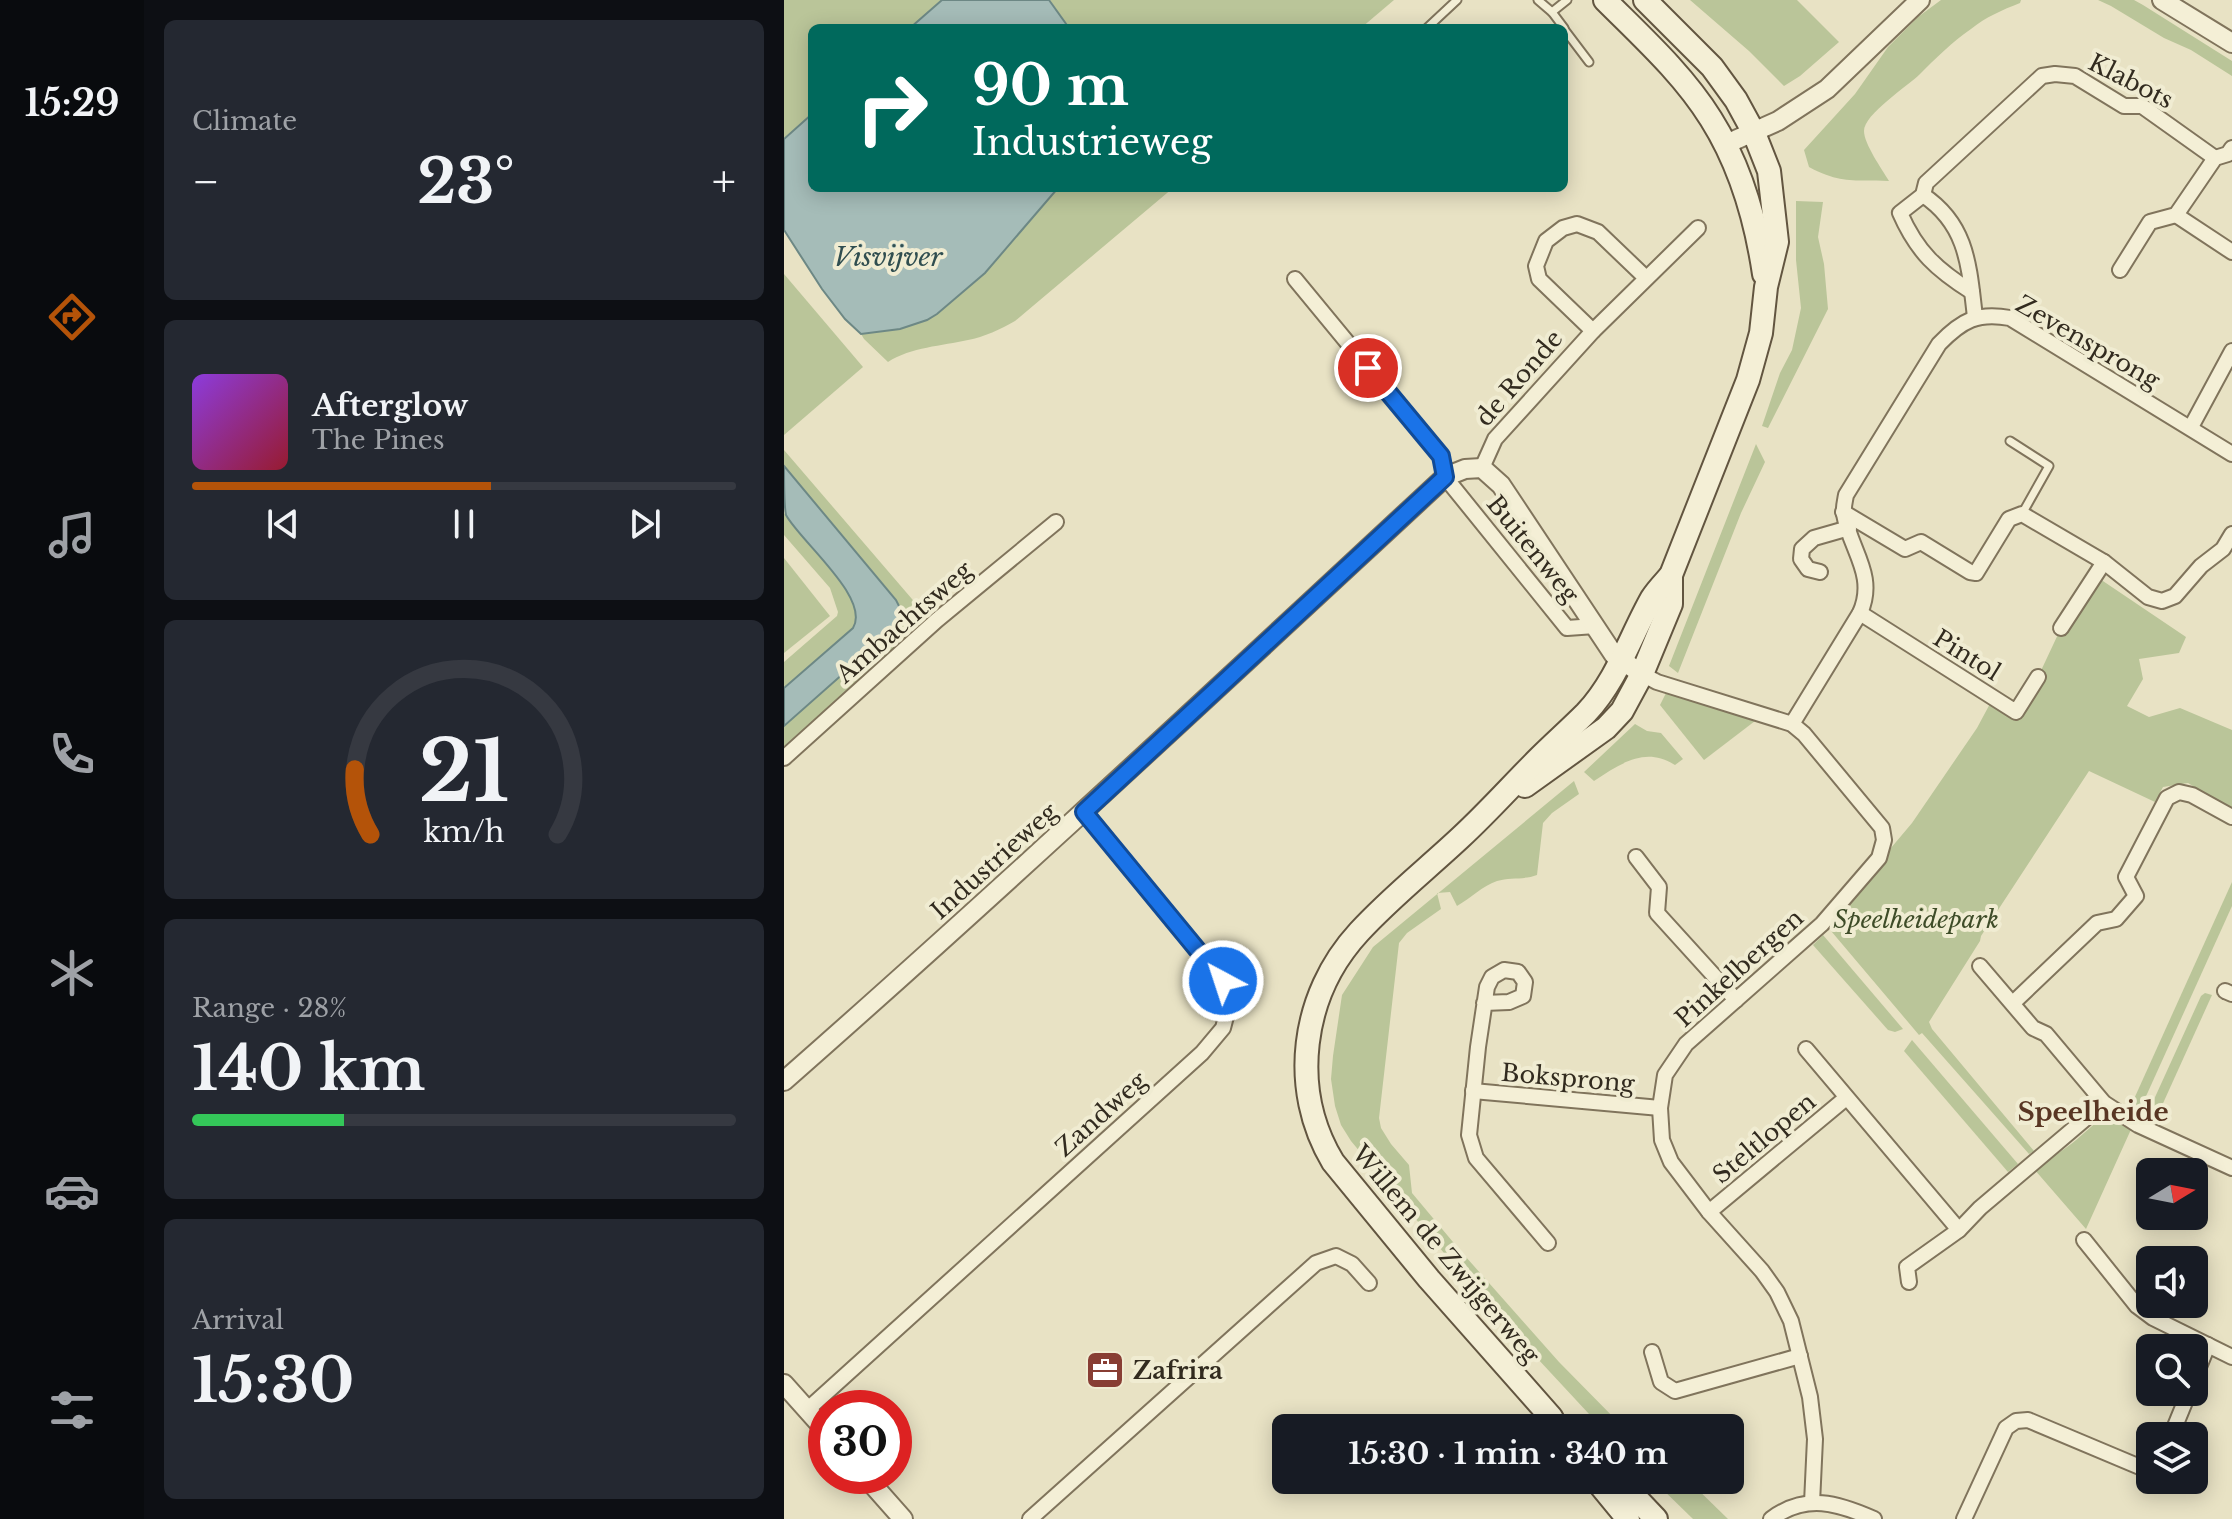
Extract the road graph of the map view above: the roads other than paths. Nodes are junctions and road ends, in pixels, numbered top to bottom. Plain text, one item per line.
1 (1457, 0) edge
2 (1538, 0) edge
3 (1567, 0) edge
4 (1605, 0) edge
5 (1645, 0) edge
6 (1920, 0) edge
7 (2162, 0) edge
8 (1552, 12) junction
9 (1431, 24) edge
10 (1561, 24) edge
11 (1568, 33) edge
12 (2232, 43) edge
13 (1589, 62) dead end
14 (1754, 133) junction
15 (1724, 145) junction
16 (2232, 148) edge
17 (2215, 158) junction
18 (1923, 195) junction
19 (2176, 215) junction
20 (1698, 228) dead end
21 (2232, 252) edge
22 (2120, 270) dead end
23 (1646, 278) junction
24 (1295, 279) dead end
25 (1766, 287) junction
26 (1972, 292) junction
27 (1975, 317) junction
28 (1593, 331) junction
29 (2232, 351) edge
30 (2191, 427) junction
31 (2010, 441) dead end
32 (2232, 454) edge
33 (1482, 468) junction
34 (1445, 477) junction
35 (1843, 512) junction
36 (2022, 514) junction
37 (1056, 522) dead end
38 (1849, 528) junction
39 (2232, 534) edge
40 (2104, 562) junction
41 (1820, 572) dead end
42 (1671, 575) junction
43 (1860, 613) junction
44 (1595, 626) junction
45 (2061, 628) dead end
46 (1623, 661) junction
47 (1642, 674) junction
48 (2038, 677) dead end
49 (1792, 724) junction
50 (784, 758) edge
51 (1494, 807) junction
52 (1084, 812) junction
53 (2232, 817) edge
54 (1636, 857) dead end
55 (1980, 966) dead end
56 (1736, 1000) junction
57 (1484, 1003) dead end
58 (2013, 1003) junction
59 (1806, 1049) dead end
60 (784, 1081) edge
61 (1473, 1091) junction
62 (1846, 1098) junction
63 (2104, 1103) junction
64 (1660, 1108) junction
65 (2232, 1168) edge
66 (1709, 1212) junction
67 (1959, 1230) junction
68 (2084, 1240) dead end
69 (1548, 1243) dead end
70 (1909, 1282) dead end
71 (1369, 1283) dead end
72 (2186, 1334) edge
73 (2208, 1345) edge
74 (1652, 1352) dead end
75 (1800, 1356) junction
76 (2232, 1357) edge
77 (784, 1384) edge
78 (807, 1410) joint
79 (1549, 1414) edge
80 (2136, 1465) edge
81 (881, 1494) edge
82 (1607, 1494) edge
83 (1632, 1494) edge
84 (1812, 1503) junction
85 (1033, 1518) edge
86 (903, 1519) edge
87 (1628, 1519) edge
88 (1656, 1519) edge
89 (1771, 1519) edge
90 (1874, 1519) edge
91 (1964, 1519) edge

1 - 9 lane
2 - 8 lane
3 - 8 lane
4 - 15 main road, Willem de Zwijgerweg
5 - 14 main road, Willem de Zwijgerweg
6 - 14 street
7 - 12 street
8 - 10 lane
11 - 13 lane
14 - 15 street
14 - 25 main road, Willem de Zwijgerweg
15 - 25 main road, Willem de Zwijgerweg
16 - 17 street
17 - 18 street, Klabots
17 - 19 street
18 - 26 street
18 - 26 street, Klabots
19 - 21 street
19 - 22 street
20 - 23 street, de Ronde
23 - 28 street, de Ronde
23 - 28 street, de Ronde
24 - 34 street
25 - 42 main road, Willem de Zwijgerweg
26 - 27 street
27 - 30 street, Zevensprong
27 - 35 street
28 - 33 street, de Ronde
29 - 30 street
30 - 32 street, Zevensprong
31 - 36 lane
33 - 34 street
33 - 44 street, Buitenweg
34 - 44 street, Buitenweg
34 - 52 street, Industrieweg
35 - 36 street
35 - 38 street
36 - 40 street
37 - 50 street, Ambachtsweg
38 - 41 street
38 - 43 street
39 - 40 street
40 - 45 street
42 - 46 main road, Willem de Zwijgerweg
42 - 47 main road, Willem de Zwijgerweg
43 - 48 street, Pintol
43 - 49 street
44 - 46 street, Buitenweg
46 - 47 street, Buitenweg
46 - 51 main road, Willem de Zwijgerweg
47 - 49 street, Pinkelbergen
47 - 51 main road, Willem de Zwijgerweg
49 - 56 street, Pinkelbergen
51 - 79 main road, Willem de Zwijgerweg
52 - 60 street, Industrieweg
52 - 78 street, Zandweg
53 - 58 street
54 - 56 street
55 - 58 street
56 - 64 street, Pinkelbergen
57 - 61 street, Boksprong
58 - 63 street
59 - 62 street, Steltlopen
61 - 64 street, Boksprong
61 - 69 street, Boksprong
62 - 66 street, Steltlopen
62 - 67 street, Steltlopen
63 - 65 street
63 - 67 street
64 - 66 street, Pinkelbergen
66 - 75 street, Pinkelbergen
67 - 70 street
68 - 72 street
71 - 85 street
73 - 76 street
74 - 75 street
75 - 84 street, Pinkelbergen
77 - 78 street
80 - 91 street
81 - 86 street
82 - 87 main road
83 - 88 main road
84 - 89 street
84 - 90 street

